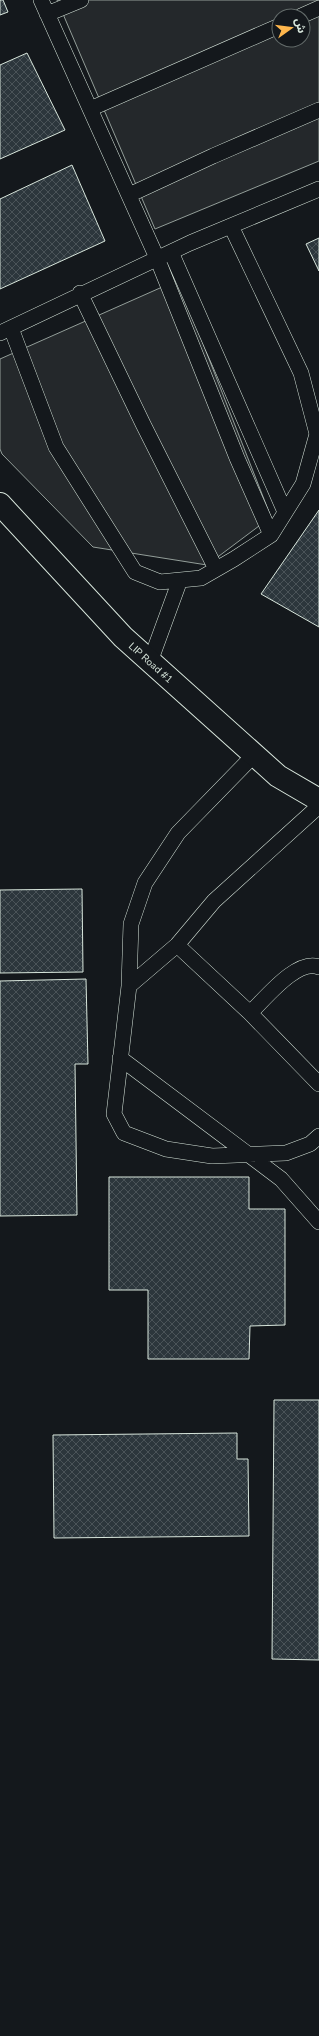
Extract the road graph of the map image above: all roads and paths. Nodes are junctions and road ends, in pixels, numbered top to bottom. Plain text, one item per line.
1 (41, 0) edge
2 (81, 0) edge
3 (47, 14) junction
4 (271, 30) edge
5 (90, 109) junction
6 (319, 110) edge
7 (319, 189) edge
8 (129, 195) junction
9 (231, 226) junction
10 (164, 255) junction
11 (80, 293) junction
12 (5, 330) edge
13 (0, 504) edge
14 (285, 512) junction
15 (271, 535) junction
16 (216, 569) junction
17 (180, 580) junction
18 (150, 662) junction
19 (254, 754) junction
20 (319, 800) edge
21 (319, 806) edge
22 (177, 945) junction
23 (319, 967) edge
24 (129, 986) junction
25 (250, 1013) junction
26 (120, 1058) junction
27 (319, 1084) edge
28 (319, 1136) edge
29 (251, 1156) junction
30 (319, 1222) edge

1 - 3 lane
2 - 3 lane
3 - 5 lane
4 - 5 lane
5 - 8 lane
6 - 8 lane
7 - 9 lane
8 - 10 lane
9 - 10 lane
9 - 14 lane
10 - 11 lane
10 - 14 lane
10 - 15 lane
11 - 12 lane
11 - 16 lane
12 - 17 lane
13 - 18 street, LIP Road #1
14 - 15 lane
15 - 16 lane
16 - 17 lane
17 - 18 lane
18 - 19 street, LIP Road #1
19 - 20 street, LIP Road #1
19 - 24 lane
21 - 22 lane
22 - 24 lane
22 - 25 lane
23 - 25 lane
24 - 26 lane
25 - 27 lane
26 - 29 lane
26 - 29 lane
28 - 29 lane
29 - 30 lane

